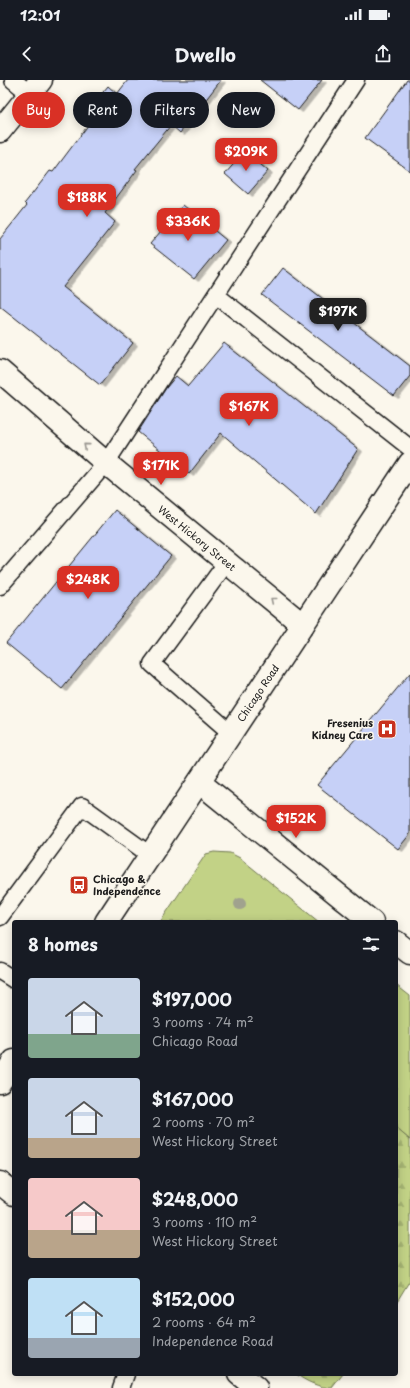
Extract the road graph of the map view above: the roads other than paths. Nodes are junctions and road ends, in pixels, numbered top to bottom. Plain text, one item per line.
1 (13, 80) edge
2 (356, 80) edge
3 (35, 87) edge
4 (0, 130) edge
5 (216, 294) junction
6 (0, 371) edge
7 (410, 448) edge
8 (106, 463) junction
9 (410, 463) edge
10 (227, 562) junction
11 (0, 586) edge
12 (303, 625) junction
13 (231, 732) junction
14 (199, 782) junction
15 (150, 855) junction
16 (0, 917) edge
17 (107, 920) edge
18 (370, 920) edge
19 (398, 944) edge
20 (410, 953) edge
21 (0, 971) edge
22 (12, 979) edge
23 (12, 1064) edge
24 (0, 1082) edge
25 (0, 1183) edge
26 (12, 1192) edge
27 (125, 1376) edge
28 (241, 1376) edge
29 (121, 1388) edge
30 (256, 1388) edge

1 - 3 lane
2 - 5 lane
3 - 4 street
5 - 7 lane
5 - 8 lane
8 -> 6 street, West Hickory Street
8 - 10 street, West Hickory Street
8 - 11 lane
9 - 12 street, Chicago Road
12 -> 10 street, West Hickory Street
10 - 13 lane
12 - 13 street, Chicago Road
13 - 14 street, Chicago Road
14 - 15 street, Chicago Road
14 - 18 street
15 - 16 lane
15 - 17 street, Chicago Road
19 - 20 street
21 - 22 lane
23 - 24 street
25 - 26 street
27 - 29 lane
28 - 30 street

